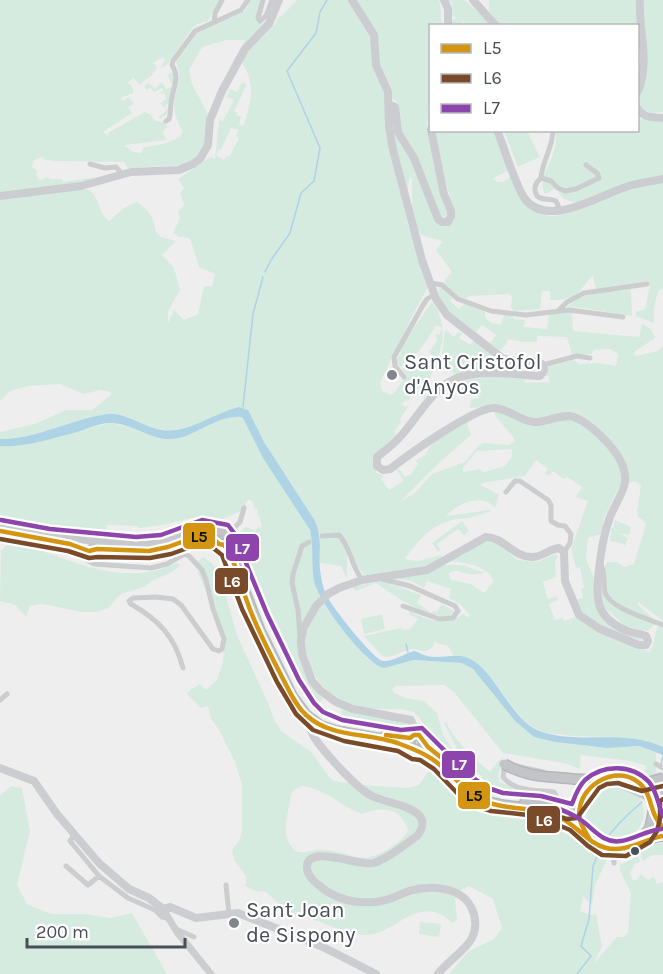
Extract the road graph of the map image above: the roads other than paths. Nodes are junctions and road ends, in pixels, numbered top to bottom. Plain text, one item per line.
1 (222, 0) edge
2 (248, 0) edge
3 (263, 0) edge
4 (272, 0) edge
5 (279, 0) edge
6 (352, 0) edge
7 (444, 0) edge
8 (473, 0) edge
9 (640, 0) edge
10 (214, 22) junction
11 (448, 24) edge
12 (494, 24) edge
13 (639, 87) edge
14 (389, 104) junction
15 (639, 111) edge
16 (663, 118) edge
17 (166, 121) dead end
18 (431, 132) edge
19 (498, 132) edge
20 (553, 132) edge
21 (90, 164) dead end
22 (586, 165) dead end
23 (122, 174) junction
24 (541, 178) junction
25 (663, 179) edge
26 (0, 196) edge
27 (560, 210) junction
28 (431, 283) junction
29 (647, 284) dead end
30 (435, 294) junction
31 (558, 311) junction
32 (623, 318) dead end
33 (590, 358) dead end
34 (543, 365) junction
35 (404, 377) dead end
36 (506, 492) dead end
37 (244, 508) dead end
38 (0, 529) edge
39 (185, 534) joint
40 (322, 536) dead end
41 (224, 537) junction
42 (309, 542) dead end
43 (88, 546) junction
44 (564, 552) junction
45 (600, 563) junction
46 (374, 578) junction
47 (360, 581) junction
48 (403, 606) dead end
49 (663, 625) edge
50 (301, 640) junction
51 (183, 668) dead end
52 (7, 694) dead end
53 (0, 700) edge
54 (306, 715) junction
55 (328, 727) junction
56 (317, 741) junction
57 (415, 743) junction
58 (504, 764) dead end
59 (656, 764) dead end
60 (0, 768) edge
61 (663, 768) edge
62 (10, 772) junction
63 (663, 773) edge
64 (0, 776) edge
65 (567, 778) junction
66 (663, 778) edge
67 (600, 779) junction
68 (639, 783) junction
69 (663, 788) edge
70 (583, 796) junction
71 (652, 801) junction
72 (579, 808) junction
73 (561, 812) junction
74 (653, 813) junction
75 (663, 827) edge
76 (74, 835) junction
77 (586, 835) junction
78 (663, 836) edge
79 (639, 842) junction
80 (613, 849) junction
81 (614, 863) dead end
82 (66, 866) dead end
83 (99, 876) junction
84 (226, 885) dead end
85 (164, 909) junction
86 (229, 914) junction
87 (167, 918) junction
88 (174, 928) junction
89 (194, 937) dead end
90 (211, 974) edge
91 (376, 974) edge
92 (438, 974) edge

1 - 10 street
2 - 10 street
3 - 4 street
5 - 23 main road
6 - 14 main road
7 - 11 main road
8 - 12 main road
9 - 13 main road
10 - 17 street
14 - 18 main road
14 - 28 main road
15 - 16 main road
19 - 27 main road
20 - 24 street
21 - 23 street
22 - 24 street
23 - 26 main road
24 - 27 street
25 - 27 main road
28 - 30 main road
28 - 31 street
29 - 31 street
30 - 34 main road
30 - 35 street
31 - 32 street
33 - 34 street
34 - 45 main road
36 - 44 street
37 - 41 street
38 - 43 main road
39 - 41 highway
39 - 43 main road
40 - 47 street
41 - 43 highway
41 - 54 highway
41 - 55 highway
42 - 50 street
43 - 51 street
44 - 45 main road
44 - 46 main road
45 - 49 street
46 - 47 main road
46 - 48 street
47 - 50 main road
50 - 57 main road
52 - 53 street
54 - 55 highway
54 - 56 main road
55 - 56 main road
55 - 57 highway
56 - 92 main road
57 - 73 highway
58 - 65 highway, bridge
59 - 61 street
60 - 62 main road
62 - 64 street
62 - 76 main road
63 - 73 street
65 - 67 highway, bridge
65 - 70 highway, bridge
66 - 68 highway, bridge
67 - 68 highway, bridge
67 - 70 highway, bridge
68 - 71 highway, bridge
69 - 71 highway, bridge
70 - 72 highway, bridge
71 - 74 highway
72 - 73 highway
72 - 77 highway
73 - 77 highway
74 - 75 highway
74 - 79 highway
76 - 83 street
76 - 85 main road
77 - 80 highway
78 - 79 highway
79 - 80 highway
80 - 81 street
82 - 83 street
83 - 87 street
84 - 86 street
85 - 86 main road
85 - 87 street
86 - 91 main road
87 - 88 street
88 - 89 street
88 - 90 street

